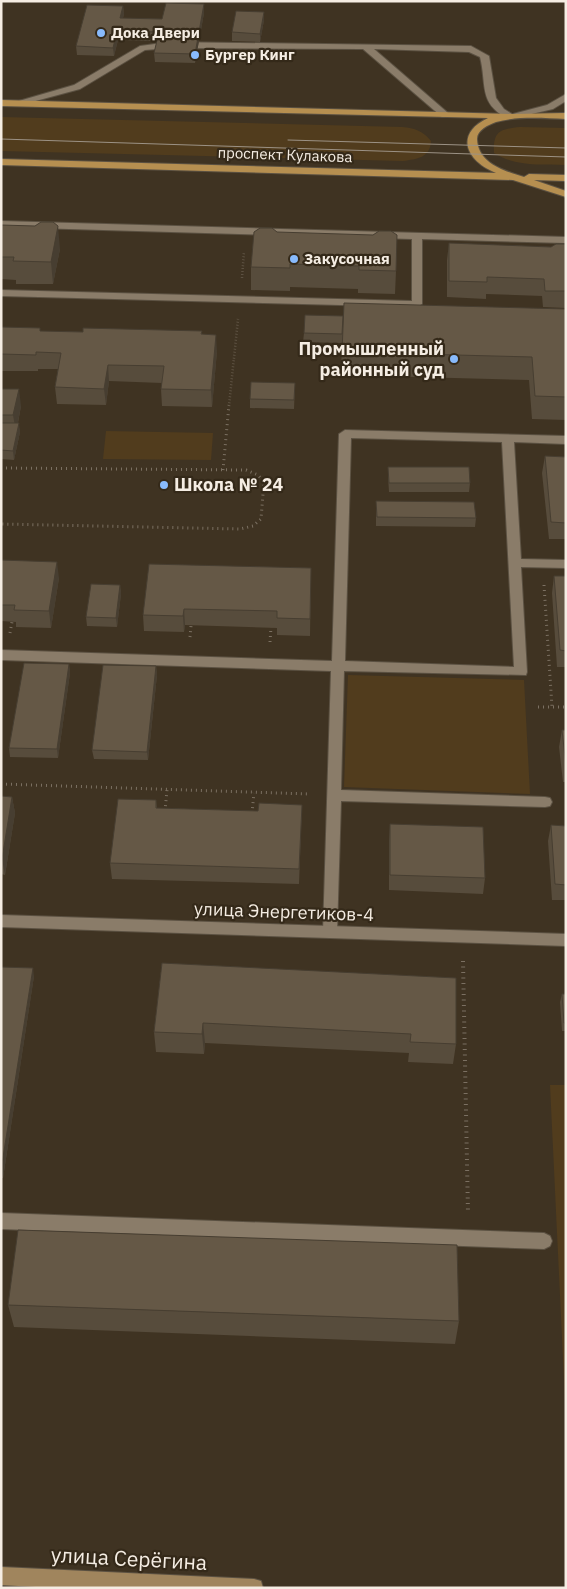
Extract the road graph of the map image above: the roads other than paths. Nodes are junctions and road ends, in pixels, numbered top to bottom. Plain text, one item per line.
1 (365, 46) junction
2 (566, 97) edge
3 (1, 103) edge
4 (17, 103) junction
5 (444, 115) junction
6 (510, 116) junction
7 (566, 116) edge
8 (1, 162) edge
9 (514, 177) junction
10 (566, 178) edge
11 (565, 194) edge
12 (1, 224) edge
13 (417, 235) junction
14 (566, 240) edge
15 (1, 293) edge
16 (508, 438) junction
17 (566, 440) edge
18 (514, 563) junction
19 (566, 564) edge
20 (1, 655) edge
21 (338, 666) junction
22 (334, 795) junction
23 (545, 802) dead end
24 (1, 921) edge
25 (330, 932) junction
26 (566, 940) edge
27 (1, 1221) edge
28 (544, 1241) dead end
29 (1, 1576) edge
30 (254, 1588) edge

1 - 4 street
1 - 5 street
1 - 6 street
2 - 6 street
3 - 4 main road
4 - 5 main road
5 - 6 main road
6 - 7 main road
6 - 9 main road
8 - 9 main road, проспект Кулакова
9 - 10 main road
9 - 11 main road, проспект Кулакова
12 - 13 street
13 - 14 street
13 - 15 street
16 - 17 street
16 - 18 street
16 - 21 street
18 - 19 street
18 - 21 street
20 - 21 street
21 - 22 street
22 - 23 street
22 - 25 street
24 - 25 street, улица Энергетиков-4
25 - 26 street, улица Энергетиков-4
27 - 28 street
29 - 30 main road, улица Серёгина

